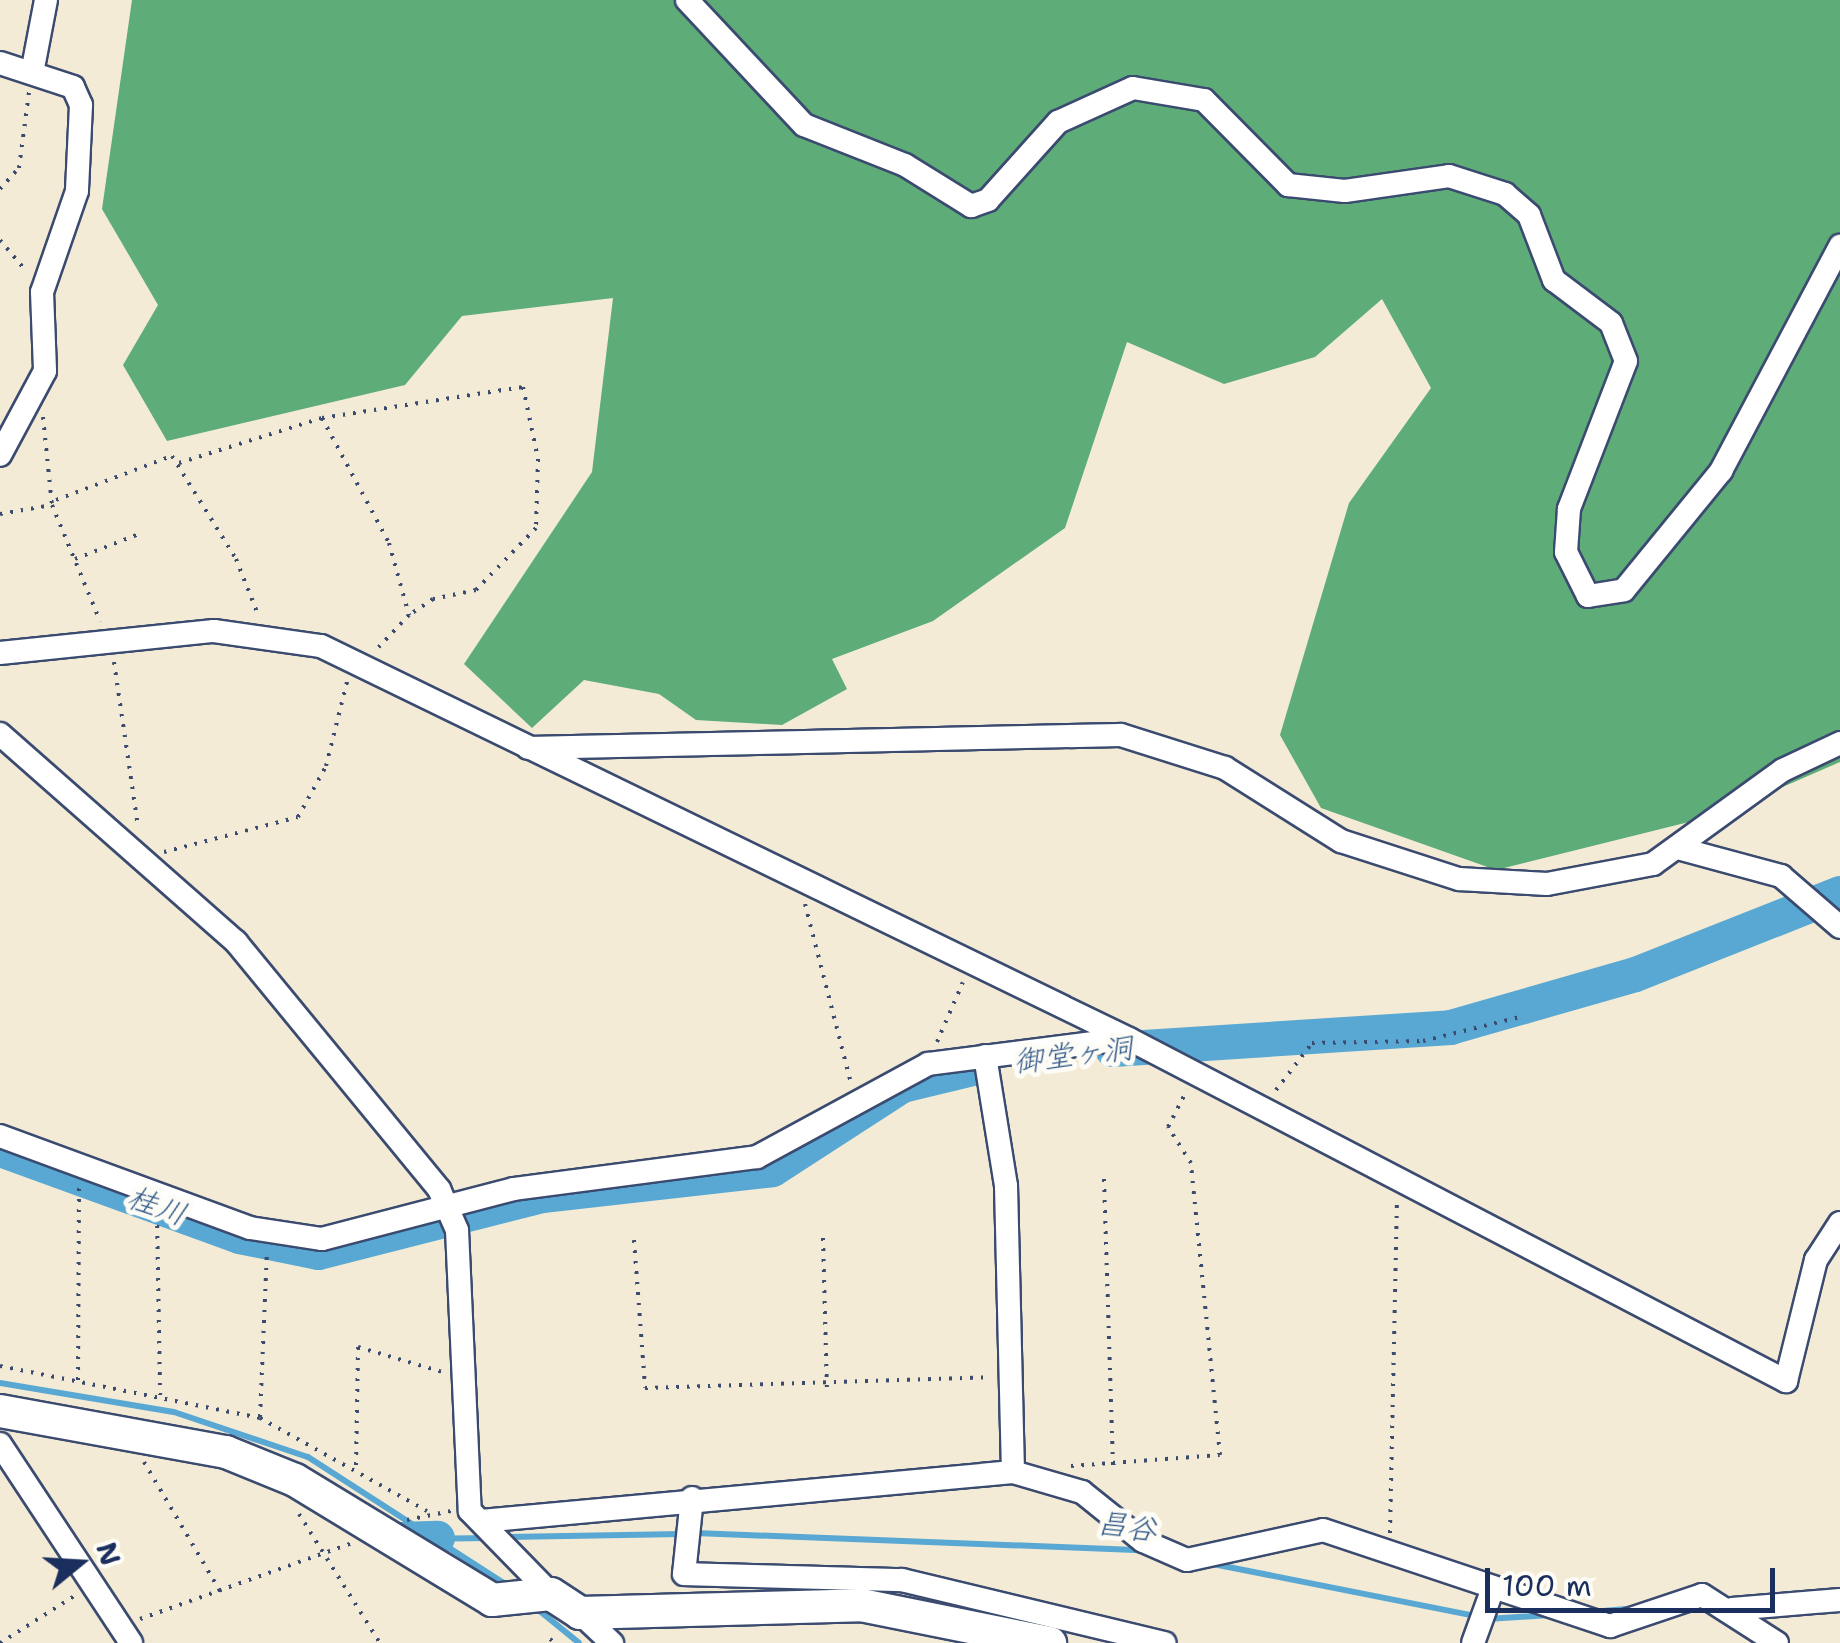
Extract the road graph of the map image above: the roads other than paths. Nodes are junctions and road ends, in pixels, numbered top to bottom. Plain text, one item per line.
1 (46, 0) edge
2 (687, 0) edge
3 (0, 63) edge
4 (33, 68) junction
5 (1840, 246) edge
6 (0, 455) edge
7 (0, 653) edge
8 (0, 734) edge
9 (1840, 743) edge
10 (528, 748) junction
11 (1680, 850) junction
12 (1840, 927) edge
13 (1123, 1039) junction
14 (986, 1056) junction
15 (0, 1136) edge
16 (450, 1207) junction
17 (1840, 1223) edge
18 (0, 1411) edge
19 (0, 1444) edge
20 (1013, 1472) junction
21 (692, 1498) junction
22 (481, 1521) junction
23 (1493, 1588) junction
24 (552, 1594) junction
25 (1840, 1600) edge
26 (1732, 1608) junction
27 (580, 1613) junction
28 (125, 1635) edge
29 (612, 1643) edge
30 (1050, 1643) edge
31 (1165, 1643) edge
32 (1473, 1643) edge
33 (1778, 1643) edge

1 - 4 street
2 - 5 street
3 - 4 street
4 - 6 street
7 - 10 street
8 - 16 street
9 - 11 street
10 - 11 street
10 - 13 street
11 - 12 street
13 - 14 street
13 - 17 street
14 - 16 street
14 - 20 street
15 - 16 street
16 - 22 street
18 - 24 street
19 - 28 street
20 - 21 street
20 - 23 street
21 - 22 street
21 - 31 street
22 - 24 street
23 - 26 street
23 - 32 street
24 - 27 street
25 - 26 street
26 - 33 street
27 - 29 street
27 - 30 street

